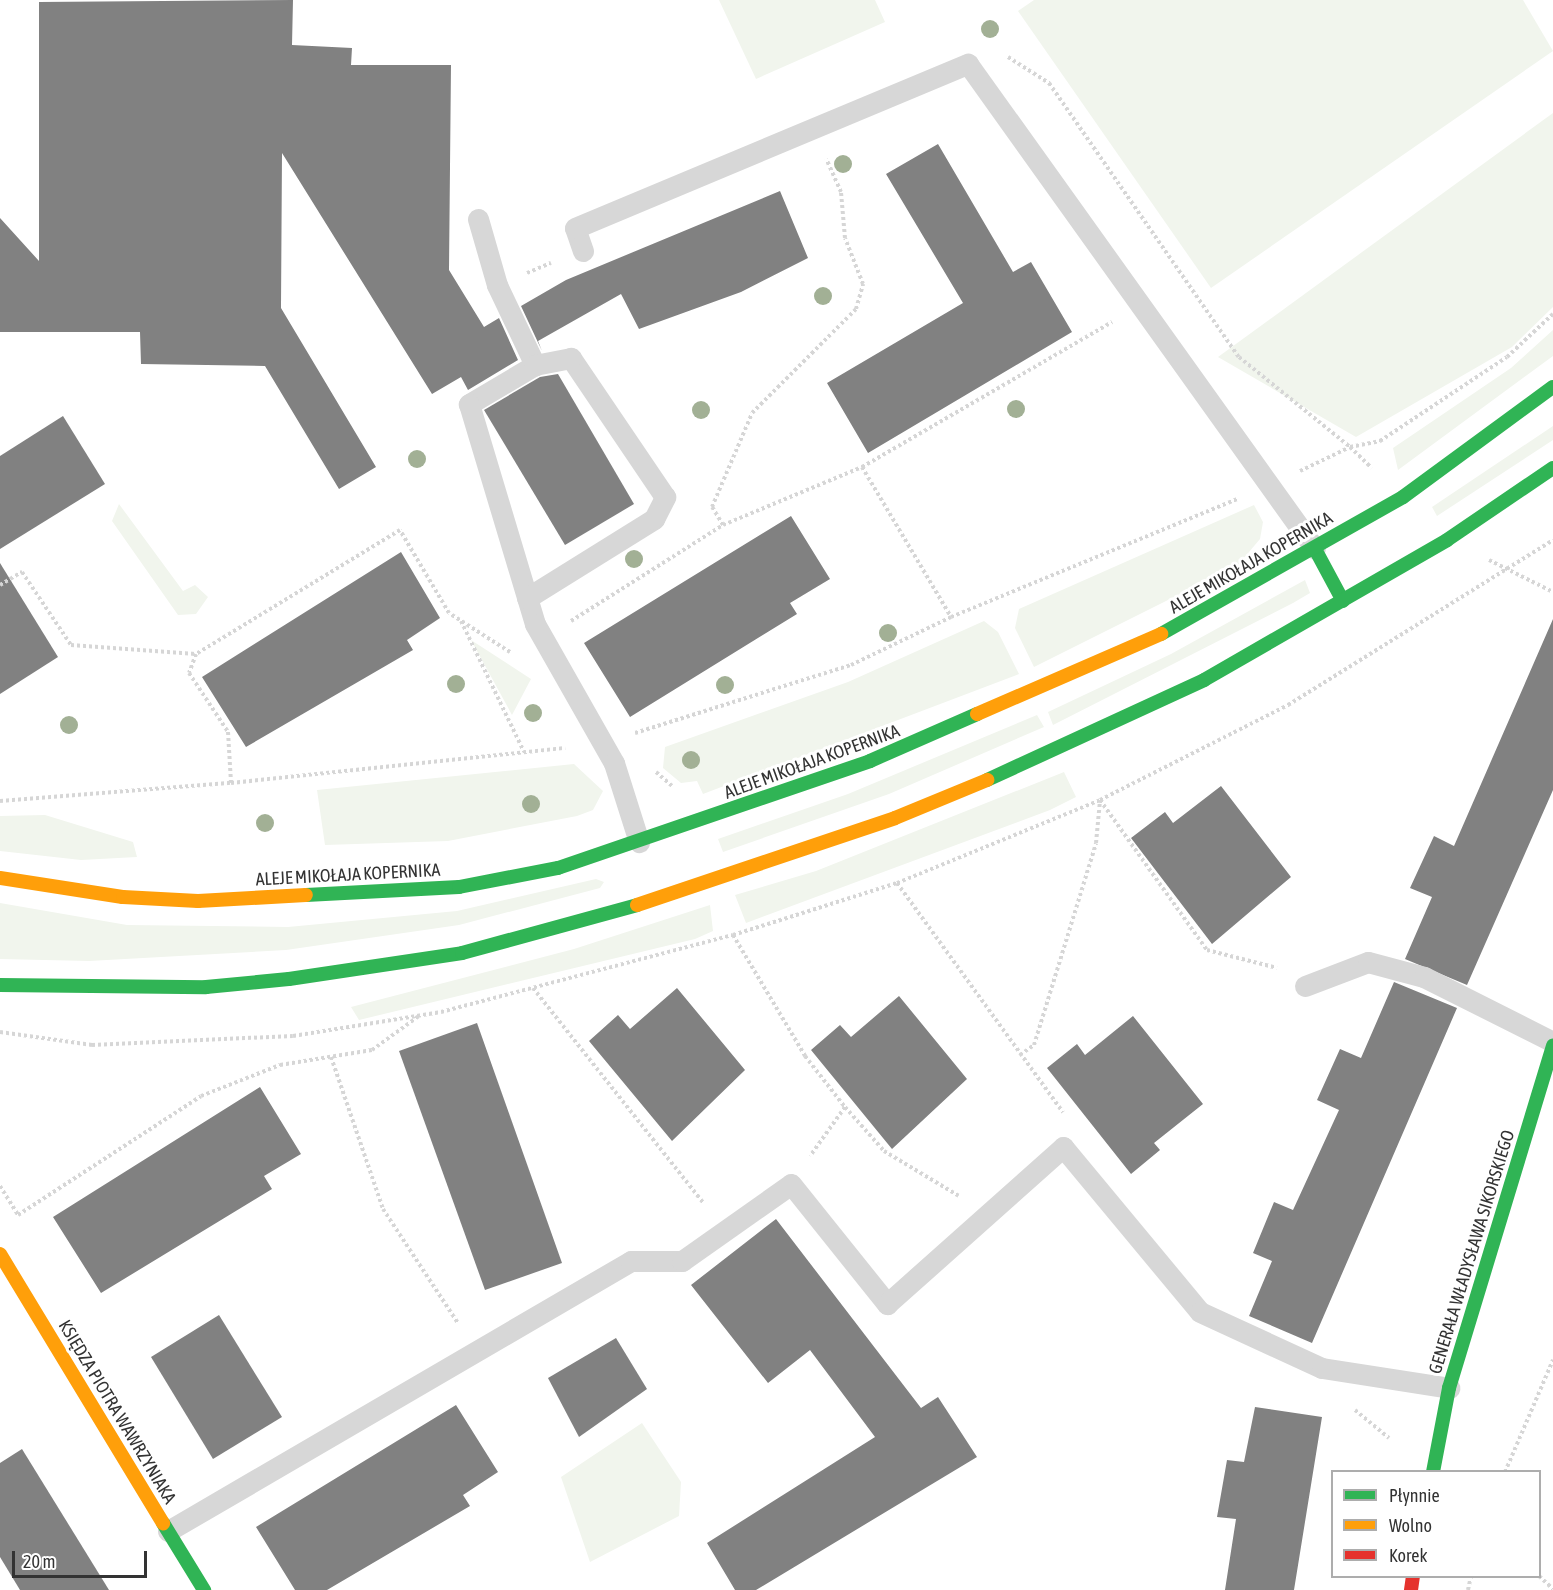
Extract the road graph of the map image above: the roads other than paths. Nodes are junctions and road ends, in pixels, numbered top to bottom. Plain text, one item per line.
1 (478, 219) dead end
2 (584, 250) dead end
3 (535, 365) junction
4 (1553, 387) edge
5 (1553, 468) edge
6 (1314, 549) junction
7 (527, 598) junction
8 (1343, 601) junction
9 (639, 842) junction
10 (0, 878) edge
11 (0, 985) edge
12 (1305, 986) road end
13 (1553, 1043) edge
14 (0, 1254) edge
15 (1449, 1388) junction
16 (1433, 1470) edge
17 (168, 1531) junction
18 (204, 1590) edge

1 - 3 lane
2 - 6 lane
3 - 7 lane
3 - 7 lane
4 - 6 street, ALEJE MIKOŁAJA KOPERNIKA
5 - 8 street
6 - 8 street
6 - 9 street, ALEJE MIKOŁAJA KOPERNIKA
7 - 9 lane
8 - 11 street
9 - 10 street, ALEJE MIKOŁAJA KOPERNIKA
12 - 13 lane
13 - 15 street, GENERAŁA WŁADYSŁAWA SIKORSKIEGO
14 - 17 street, KSIĘDZA PIOTRA WAWRZYNIAKA
15 - 16 street, GENERAŁA WŁADYSŁAWA SIKORSKIEGO
15 - 17 lane
17 - 18 street, KSIĘDZA PIOTRA WAWRZYNIAKA

